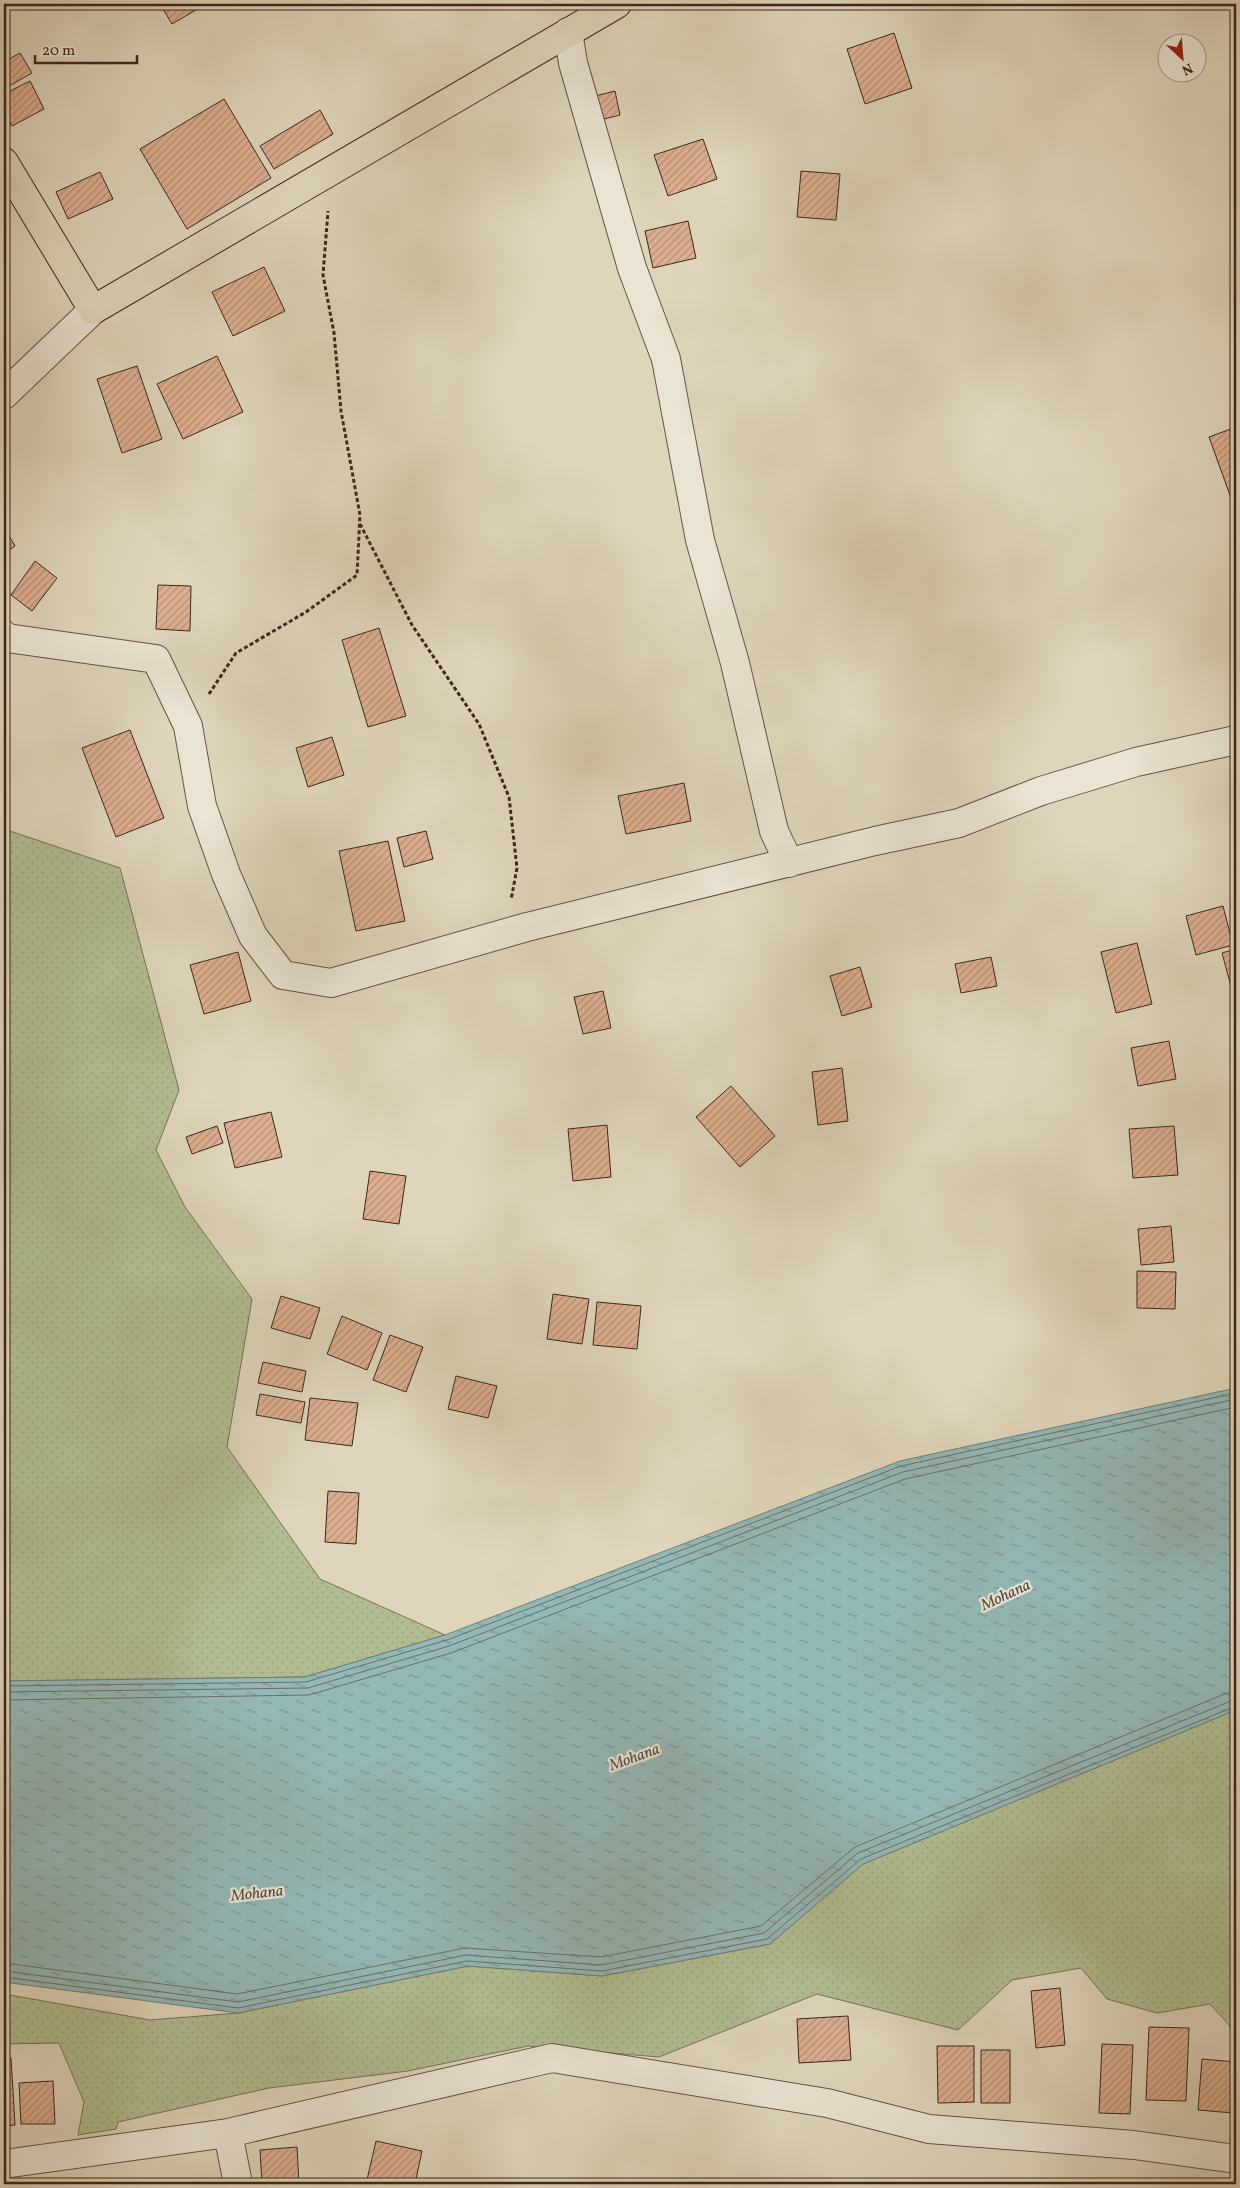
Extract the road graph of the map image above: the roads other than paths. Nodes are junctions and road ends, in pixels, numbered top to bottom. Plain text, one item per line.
1 (617, 4) edge
2 (568, 32) junction
3 (4, 162) edge
4 (92, 310) junction
5 (4, 395) edge
6 (4, 635) edge
7 (1236, 740) edge
8 (789, 862) junction
9 (228, 2133) junction
10 (1236, 2159) edge
11 (1236, 2163) edge
12 (4, 2164) edge
13 (238, 2184) edge

1 - 2 main road
2 - 4 main road
2 - 8 street
3 - 4 main road
4 - 5 street
6 - 8 street
7 - 8 street
9 - 10 street
9 - 12 street
9 - 13 street
10 - 11 street

